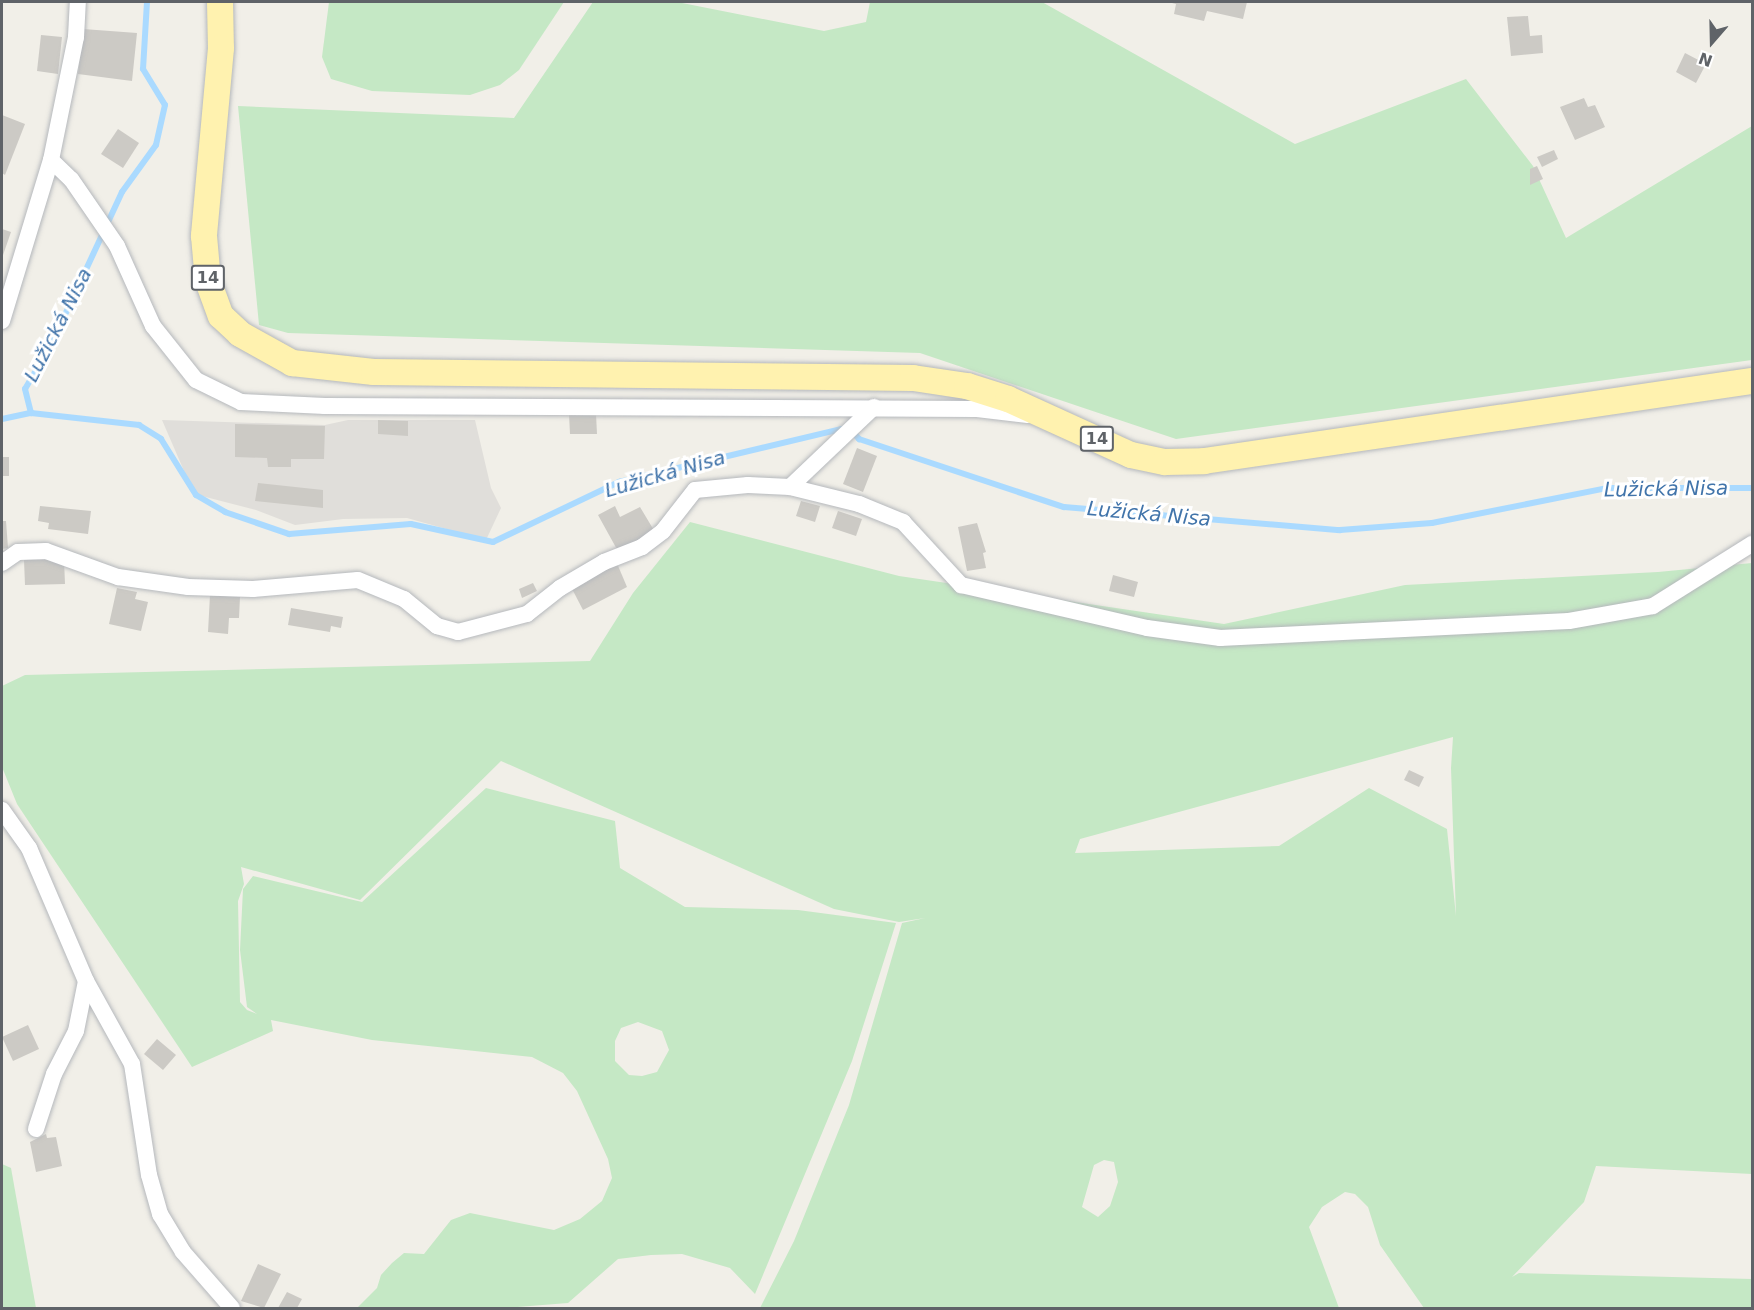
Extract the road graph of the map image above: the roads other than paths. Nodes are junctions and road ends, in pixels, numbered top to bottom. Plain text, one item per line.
1 (78, 2) edge
2 (219, 2) edge
3 (51, 160) junction
4 (2, 321) edge
5 (1752, 381) edge
6 (874, 407) junction
7 (1050, 418) junction
8 (790, 487) junction
9 (1752, 544) edge
10 (2, 563) edge
11 (2, 810) edge
12 (86, 981) junction
13 (36, 1129) dead end
14 (232, 1308) edge

1 - 3 street
2 - 7 main road, 14
3 - 4 street
3 - 6 street
5 - 7 main road, 14
6 - 7 street
6 - 8 street
8 - 9 street
8 - 10 street
11 - 12 street
12 - 13 street
12 - 14 street

